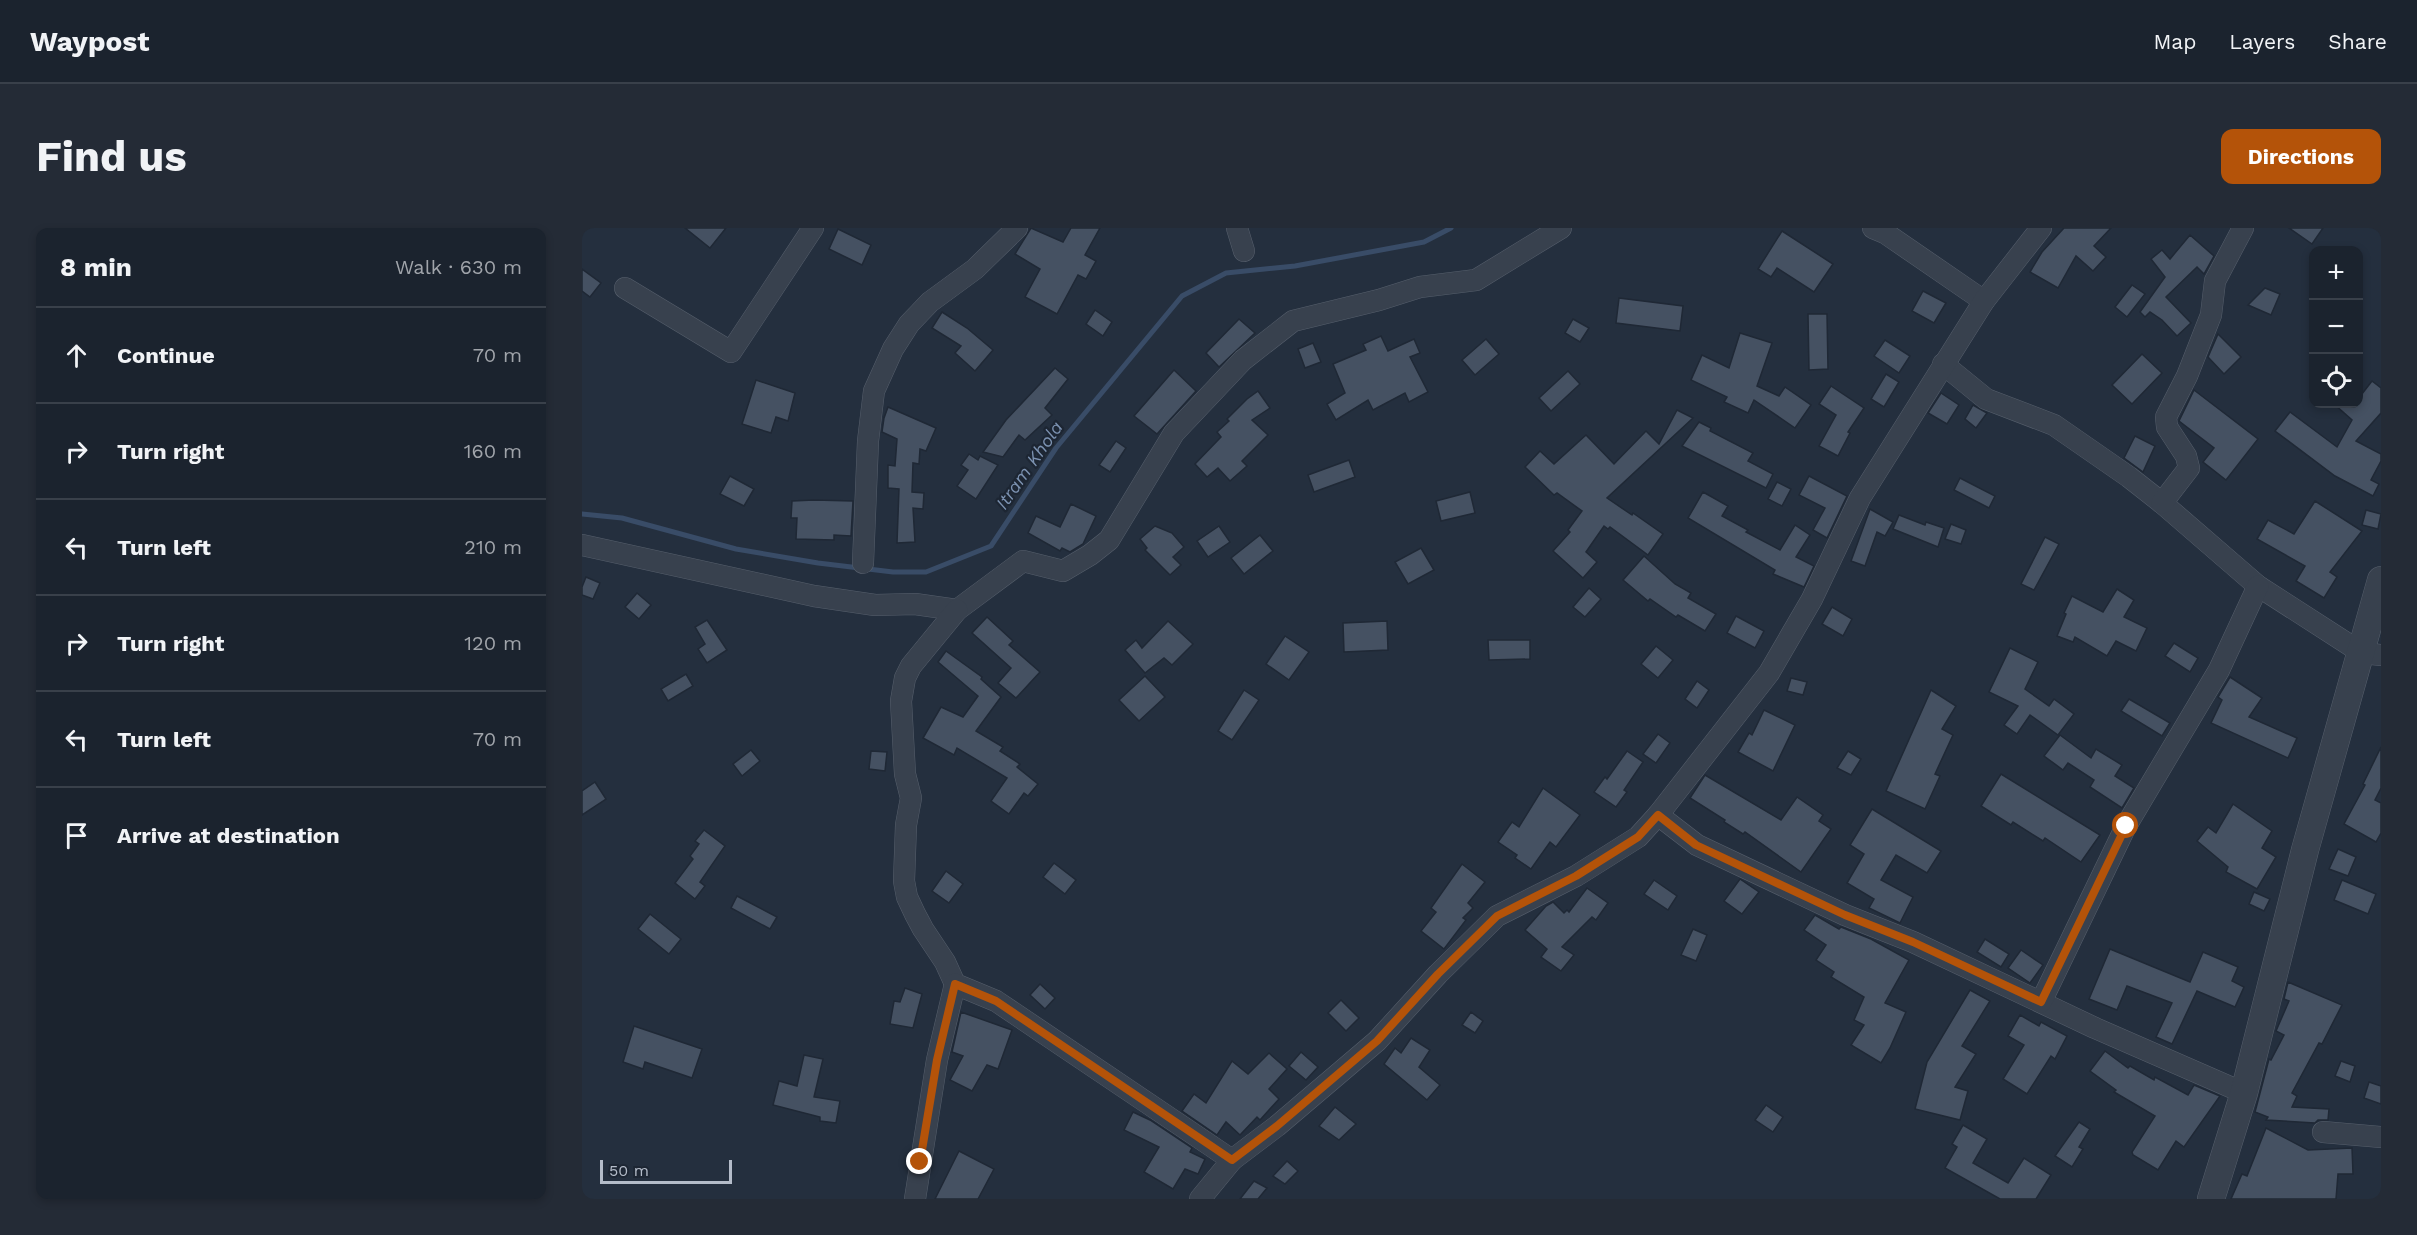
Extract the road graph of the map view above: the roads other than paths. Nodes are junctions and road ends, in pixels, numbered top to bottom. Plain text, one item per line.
1 (813, 228) edge
2 (1017, 228) edge
3 (1237, 228) edge
4 (1561, 228) edge
5 (1874, 228) edge
6 (2041, 228) edge
7 (2242, 228) edge
8 (1244, 251) dead end
9 (625, 288) dead end
10 (1984, 301) junction
11 (1943, 364) junction
12 (2162, 502) junction
13 (582, 545) edge
14 (863, 563) dead end
15 (2381, 580) edge
16 (2258, 586) junction
17 (957, 610) junction
18 (2372, 654) edge
19 (1658, 815) junction
20 (955, 984) junction
21 (2041, 1002) junction
22 (2244, 1093) junction
23 (2323, 1132) dead end
24 (2381, 1137) edge
25 (1232, 1160) junction
26 (915, 1199) edge
27 (1200, 1199) edge
28 (2211, 1199) edge

1 - 9 street
2 - 14 street
3 - 8 street
4 - 17 street
5 - 10 street
6 - 10 street
7 - 12 street
10 - 11 street
11 - 12 street
11 - 19 street
12 - 16 street
13 - 17 street
15 - 18 street
16 - 18 street
16 - 21 street
17 - 20 street
18 - 22 street
19 - 21 street
19 - 25 street
20 - 25 street
20 - 26 street
21 - 22 street
22 - 28 street
23 - 24 street
25 - 27 street

